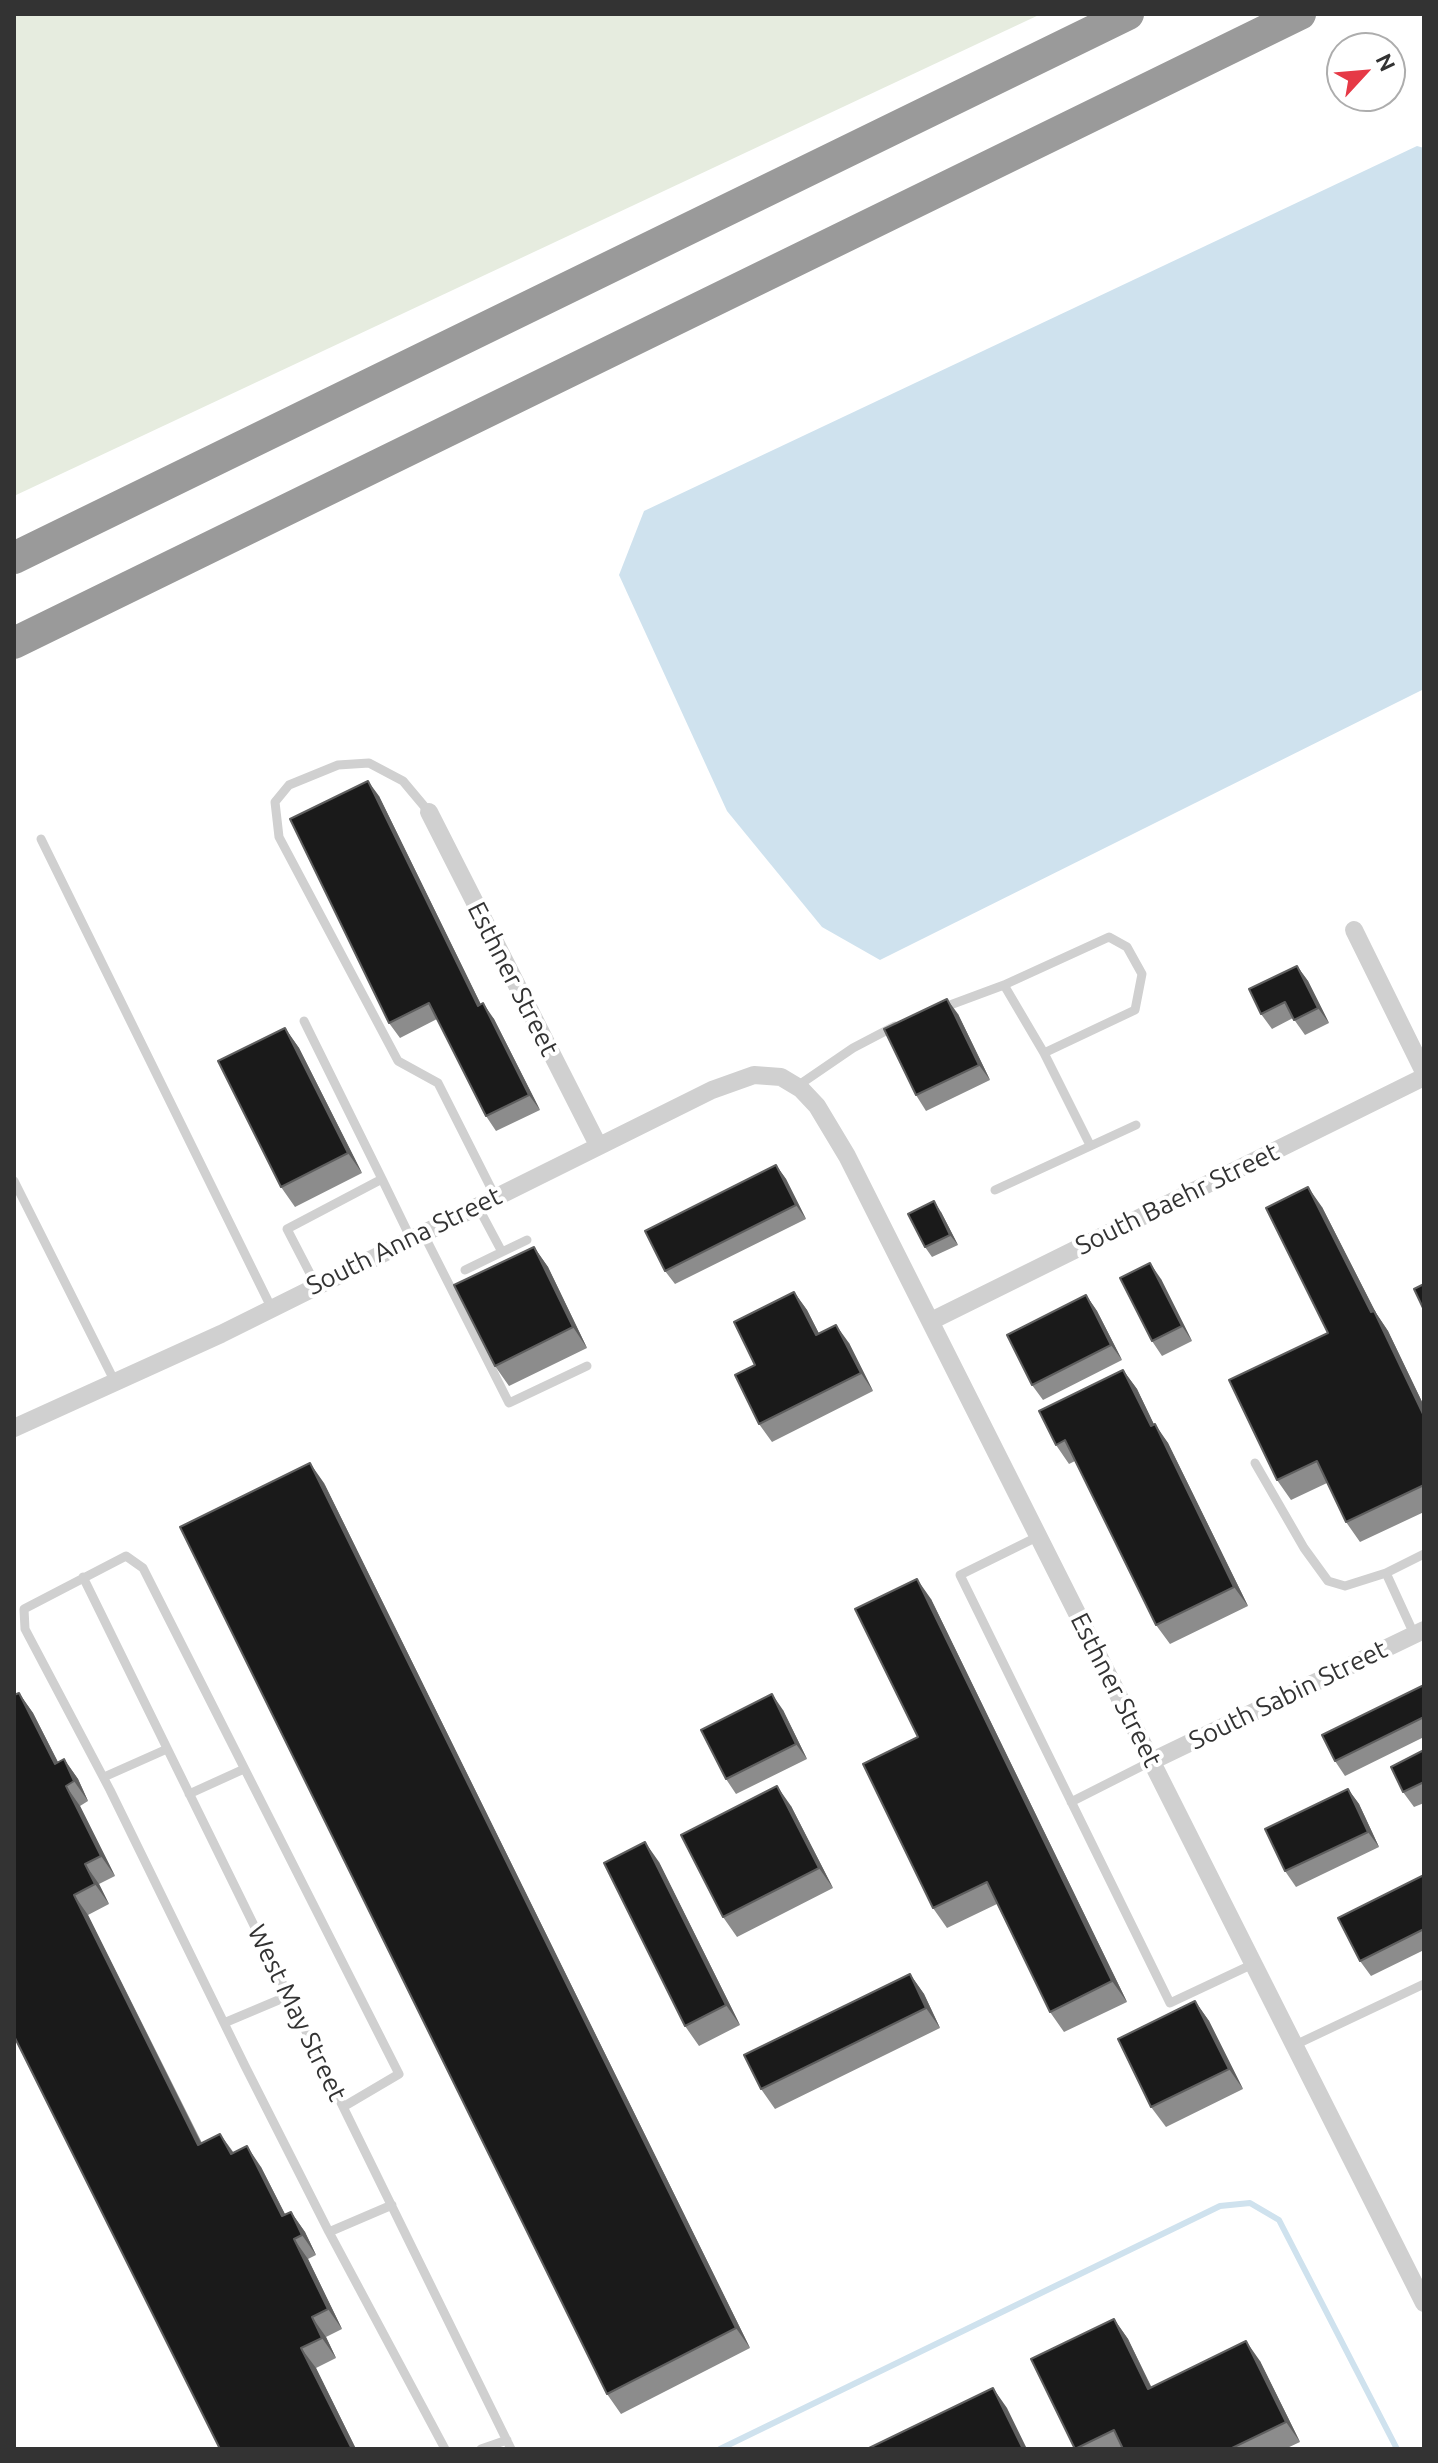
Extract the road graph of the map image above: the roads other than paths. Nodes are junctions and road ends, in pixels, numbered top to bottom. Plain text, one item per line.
1 (1128, 14) edge
2 (1300, 14) edge
3 (14, 558) edge
4 (14, 643) edge
5 (429, 812) joint
6 (41, 839) dead end
7 (1354, 930) dead end
8 (1004, 985) junction
9 (932, 1012) edge
10 (304, 1021) dead end
11 (903, 1023) edge
12 (1044, 1053) junction
13 (1424, 1074) edge
14 (796, 1087) junction
15 (1136, 1125) dead end
16 (598, 1145) junction
17 (1090, 1145) junction
18 (382, 1179) junction
19 (14, 1181) edge
20 (995, 1190) dead end
21 (495, 1196) junction
22 (477, 1205) junction
23 (417, 1236) junction
24 (527, 1240) dead end
25 (502, 1252) junction
26 (465, 1270) dead end
27 (316, 1285) junction
28 (271, 1307) junction
29 (931, 1321) junction
30 (587, 1366) dead end
31 (115, 1382) junction
32 (14, 1428) edge
33 (1255, 1463) dead end
34 (1039, 1536) junction
35 (1424, 1554) edge
36 (1386, 1573) junction
37 (83, 1577) junction
38 (1419, 1632) edge
39 (167, 1749) junction
40 (1152, 1761) junction
41 (244, 1769) junction
42 (104, 1777) junction
43 (189, 1794) junction
44 (1071, 1802) junction
45 (1254, 1964) junction
46 (1424, 1984) edge
47 (288, 1996) junction
48 (224, 2023) junction
49 (1295, 2045) junction
50 (343, 2107) junction
51 (392, 2205) junction
52 (329, 2232) junction
53 (1424, 2303) edge
54 (509, 2444) edge
55 (445, 2449) edge
56 (481, 2449) edge

1 - 3 highway
2 - 4 highway
5 - 16 street, Esthner Street
5 - 21 lane
6 - 28 lane
7 - 13 street
8 - 9 lane
8 - 12 lane
8 - 12 lane
10 - 18 lane
11 - 14 lane
12 - 17 lane
13 - 29 street, South Baehr Street
14 - 16 street, South Anna Street
14 - 29 street, Esthner Street
15 - 17 lane
16 - 21 street, South Anna Street
17 - 20 lane
18 - 23 lane
18 - 27 lane
19 - 31 lane
21 - 22 street, South Anna Street
22 - 23 street, South Anna Street
22 - 25 lane
23 - 27 street, South Anna Street
23 - 30 lane
24 - 25 lane
25 - 26 lane
27 - 28 street, South Anna Street
28 - 31 street, South Anna Street
29 - 34 street, Esthner Street
31 - 32 street, South Anna Street
33 - 36 lane
34 - 40 street, Esthner Street
34 - 44 lane
35 - 36 lane
36 - 38 lane
37 - 39 lane, West May Street
37 - 41 lane
37 - 42 lane
38 - 40 street, South Sabin Street
39 - 42 lane
39 - 43 lane, West May Street
40 - 44 lane
40 - 45 street, Esthner Street
41 - 43 lane
41 - 50 lane
42 - 48 lane
43 - 47 lane, West May Street
44 - 45 lane
45 - 49 street, Esthner Street
46 - 49 lane
47 - 48 lane
47 - 50 lane, West May Street
48 - 52 lane
49 - 53 street, Esthner Street
50 - 51 lane, West May Street
51 - 52 lane
51 - 54 lane, West May Street
52 - 55 lane
54 - 56 lane

